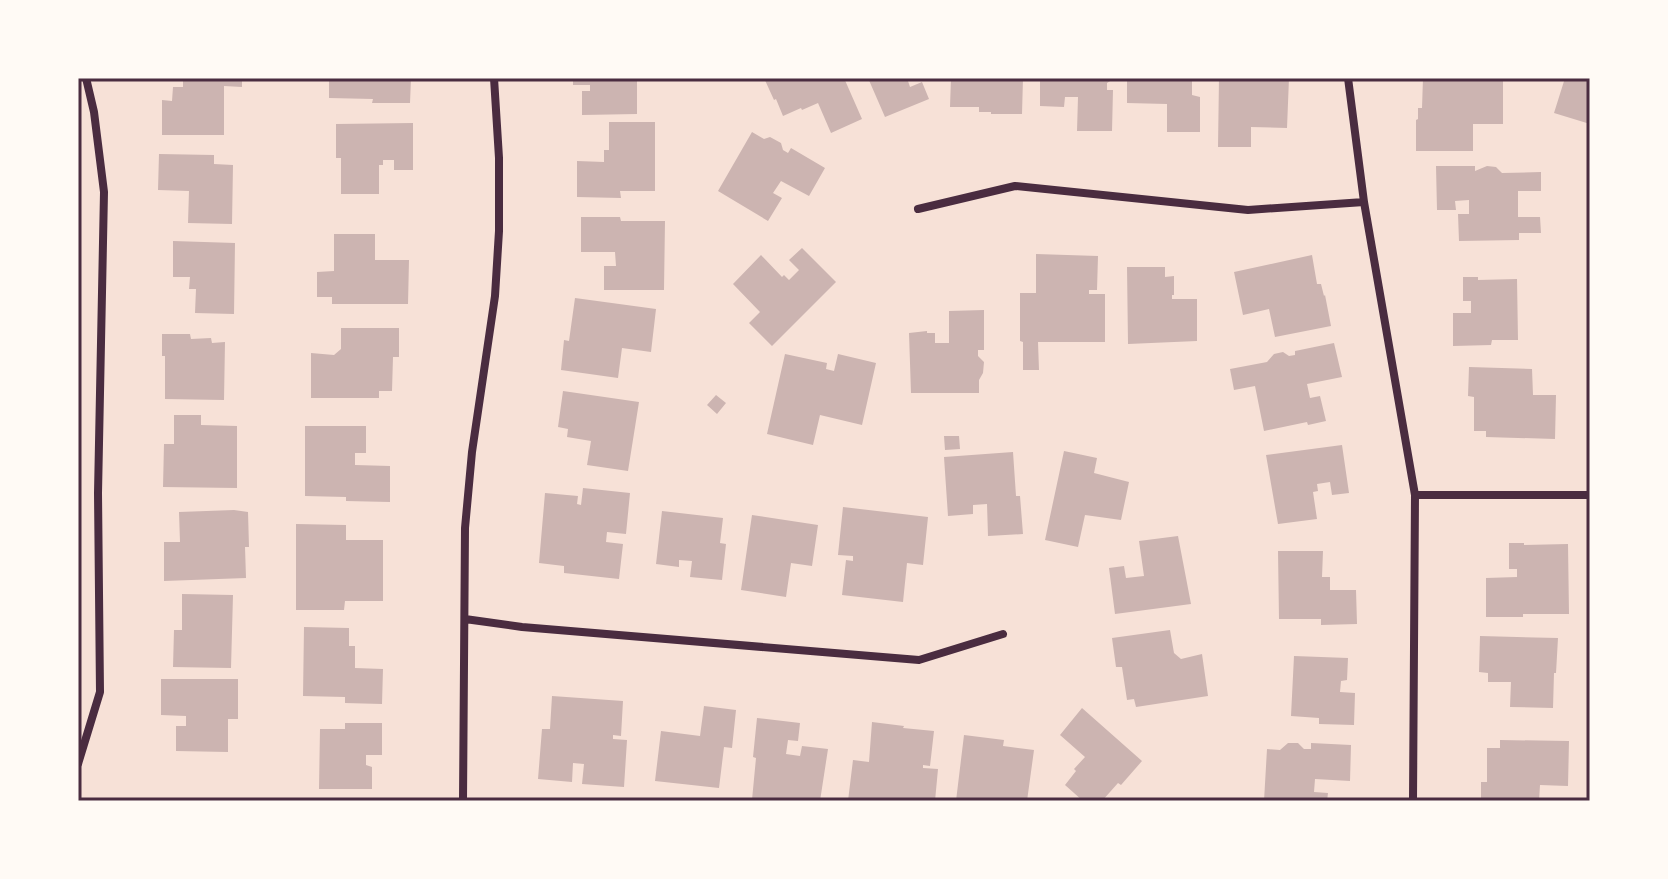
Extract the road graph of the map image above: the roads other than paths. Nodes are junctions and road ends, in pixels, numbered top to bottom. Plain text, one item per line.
1 (86, 78) edge
2 (494, 78) edge
3 (1348, 78) edge
4 (1364, 202) junction
5 (918, 209) dead end
6 (1415, 495) junction
7 (1590, 495) edge
8 (465, 619) junction
9 (1003, 634) dead end
10 (78, 764) edge
11 (463, 801) edge
12 (1413, 801) edge

1 - 10 street
2 - 8 street
3 - 4 street
4 - 5 street
4 - 6 street
6 - 7 street
6 - 12 street
8 - 9 street
8 - 11 street

